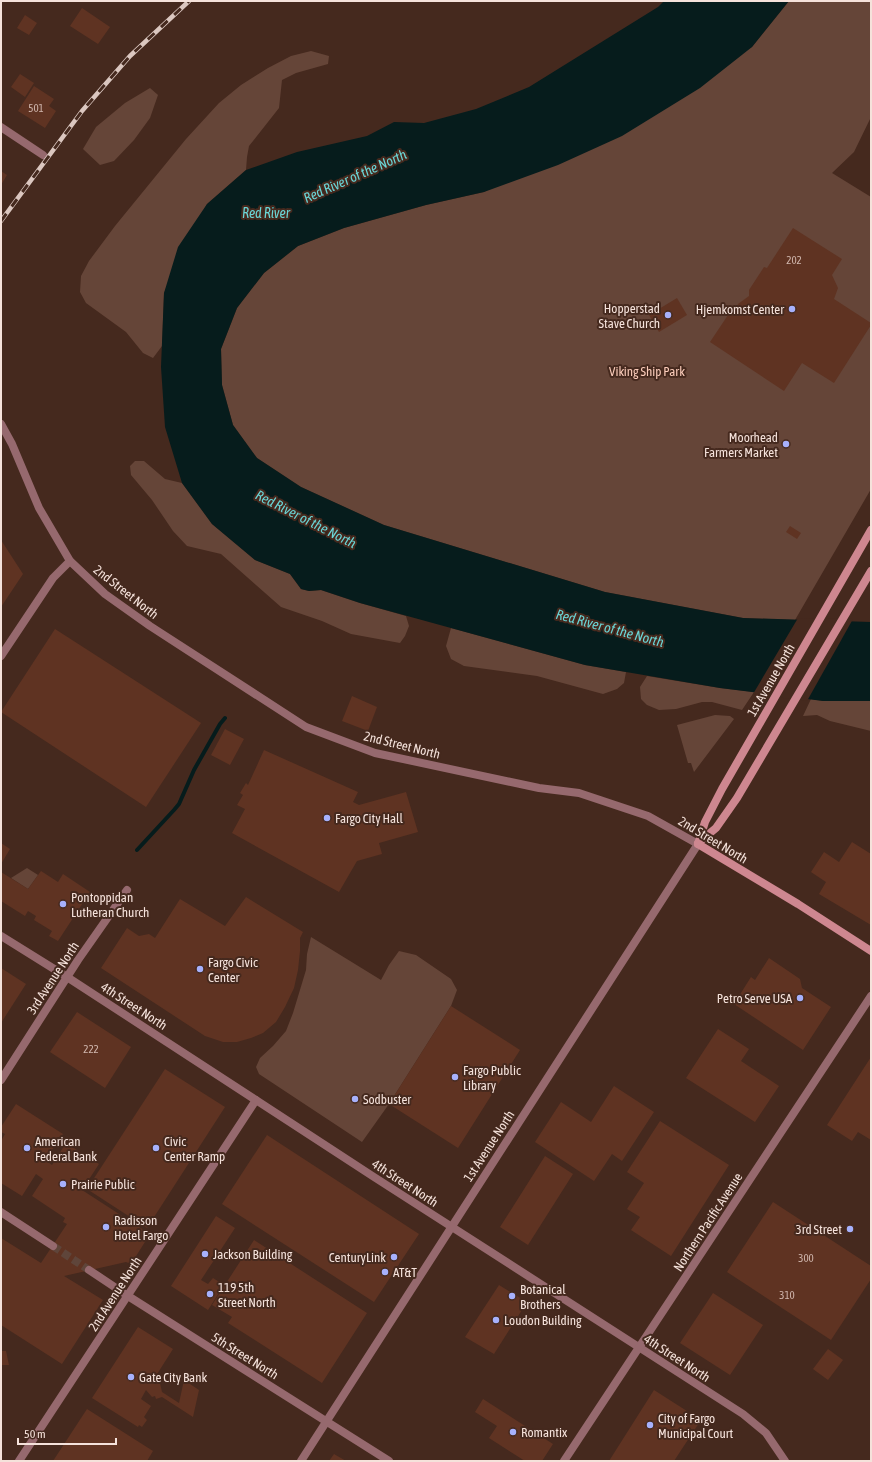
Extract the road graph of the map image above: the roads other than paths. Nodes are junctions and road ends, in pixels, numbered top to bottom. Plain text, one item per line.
1 (1, 127) edge
2 (43, 155) dead end
3 (1, 424) edge
4 (871, 530) edge
5 (70, 561) junction
6 (871, 571) edge
7 (1, 656) edge
8 (698, 844) junction
9 (127, 890) dead end
10 (1, 936) edge
11 (871, 951) edge
12 (68, 977) junction
13 (871, 996) edge
14 (1, 1080) edge
15 (256, 1100) junction
16 (1, 1212) edge
17 (452, 1227) junction
18 (53, 1246) tunnel mouth
19 (89, 1270) tunnel mouth
20 (128, 1296) junction
21 (639, 1348) junction
22 (326, 1421) junction
23 (19, 1461) edge
24 (301, 1461) edge
25 (389, 1461) edge
26 (564, 1461) edge
27 (785, 1461) edge

1 - 2 street
3 - 5 street, 2nd Street North
4 - 8 main road, 1st Avenue North
5 - 7 street
5 - 8 street, 2nd Street North
6 - 8 main road, 1st Avenue North
8 - 11 main road, 2nd Street North
8 - 17 street, 1st Avenue North
9 - 12 street, 3rd Avenue North
10 - 12 street, 4th Street North
12 - 14 street, 3rd Avenue North
12 - 15 street, 4th Street North
13 - 21 street, Northern Pacific Avenue
15 - 17 street, 4th Street North
15 - 20 street, 2nd Avenue North
16 - 18 street
17 - 21 street, 4th Street North
17 - 22 street, 1st Avenue North
19 - 20 street, 5th Street North
20 - 22 street, 5th Street North
20 - 23 street, 2nd Avenue North
21 - 26 street, Northern Pacific Avenue
21 - 27 street, 4th Street North
22 - 24 street, 1st Avenue North
22 - 25 street, 5th Street North

